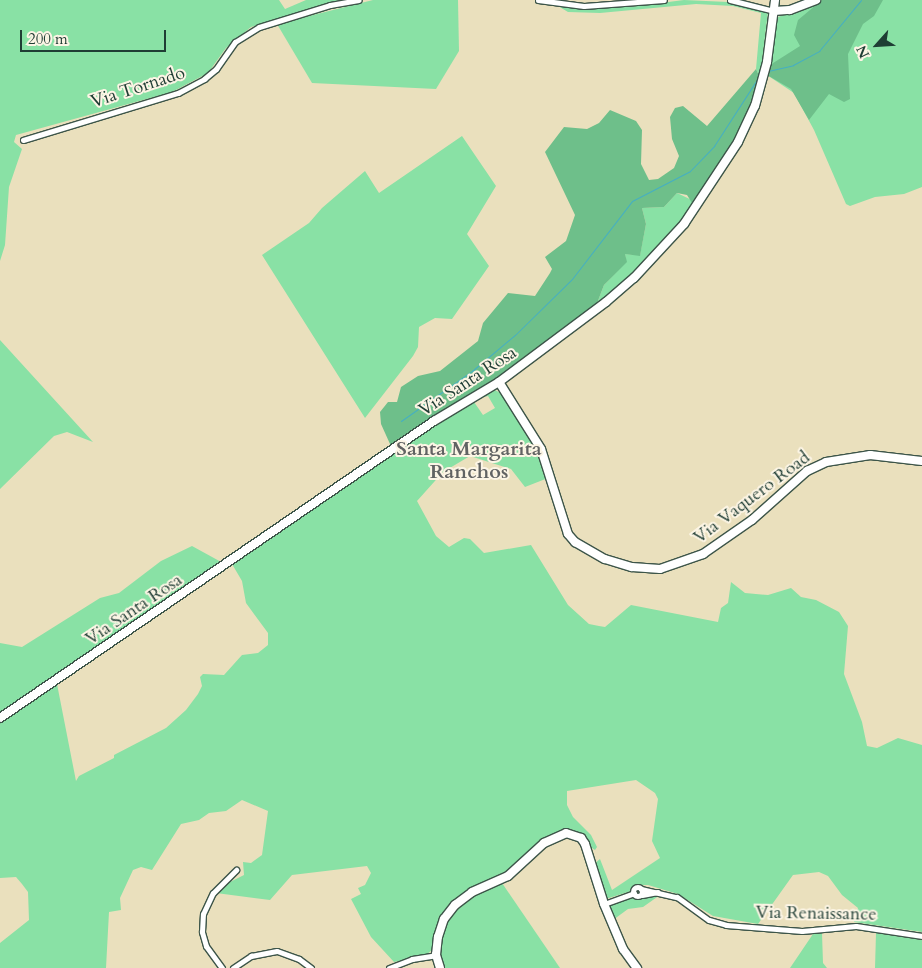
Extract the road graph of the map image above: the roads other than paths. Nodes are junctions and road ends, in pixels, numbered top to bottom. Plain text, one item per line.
1 (359, 0) edge
2 (538, 0) edge
3 (664, 0) edge
4 (730, 0) edge
5 (775, 0) edge
6 (816, 0) edge
7 (774, 11) junction
8 (23, 140) dead end
9 (499, 382) junction
10 (922, 461) edge
11 (0, 718) edge
12 (236, 870) dead end
13 (604, 904) junction
14 (922, 936) edge
15 (436, 955) junction
16 (222, 968) edge
17 (233, 968) edge
18 (311, 968) edge
19 (389, 968) edge
20 (440, 968) edge
21 (638, 968) edge

1 - 8 street, Via Tornado
2 - 3 street
4 - 7 street
5 - 7 street, Via Santa Rosa
6 - 7 street
7 - 9 street, Via Santa Rosa
9 - 10 street, Via Vaquero Road
9 - 11 street, Via Santa Rosa
12 - 16 street
13 - 14 street, Via Renaissance
13 - 15 street
13 - 21 street
15 - 19 street
15 - 20 street
17 - 18 street

